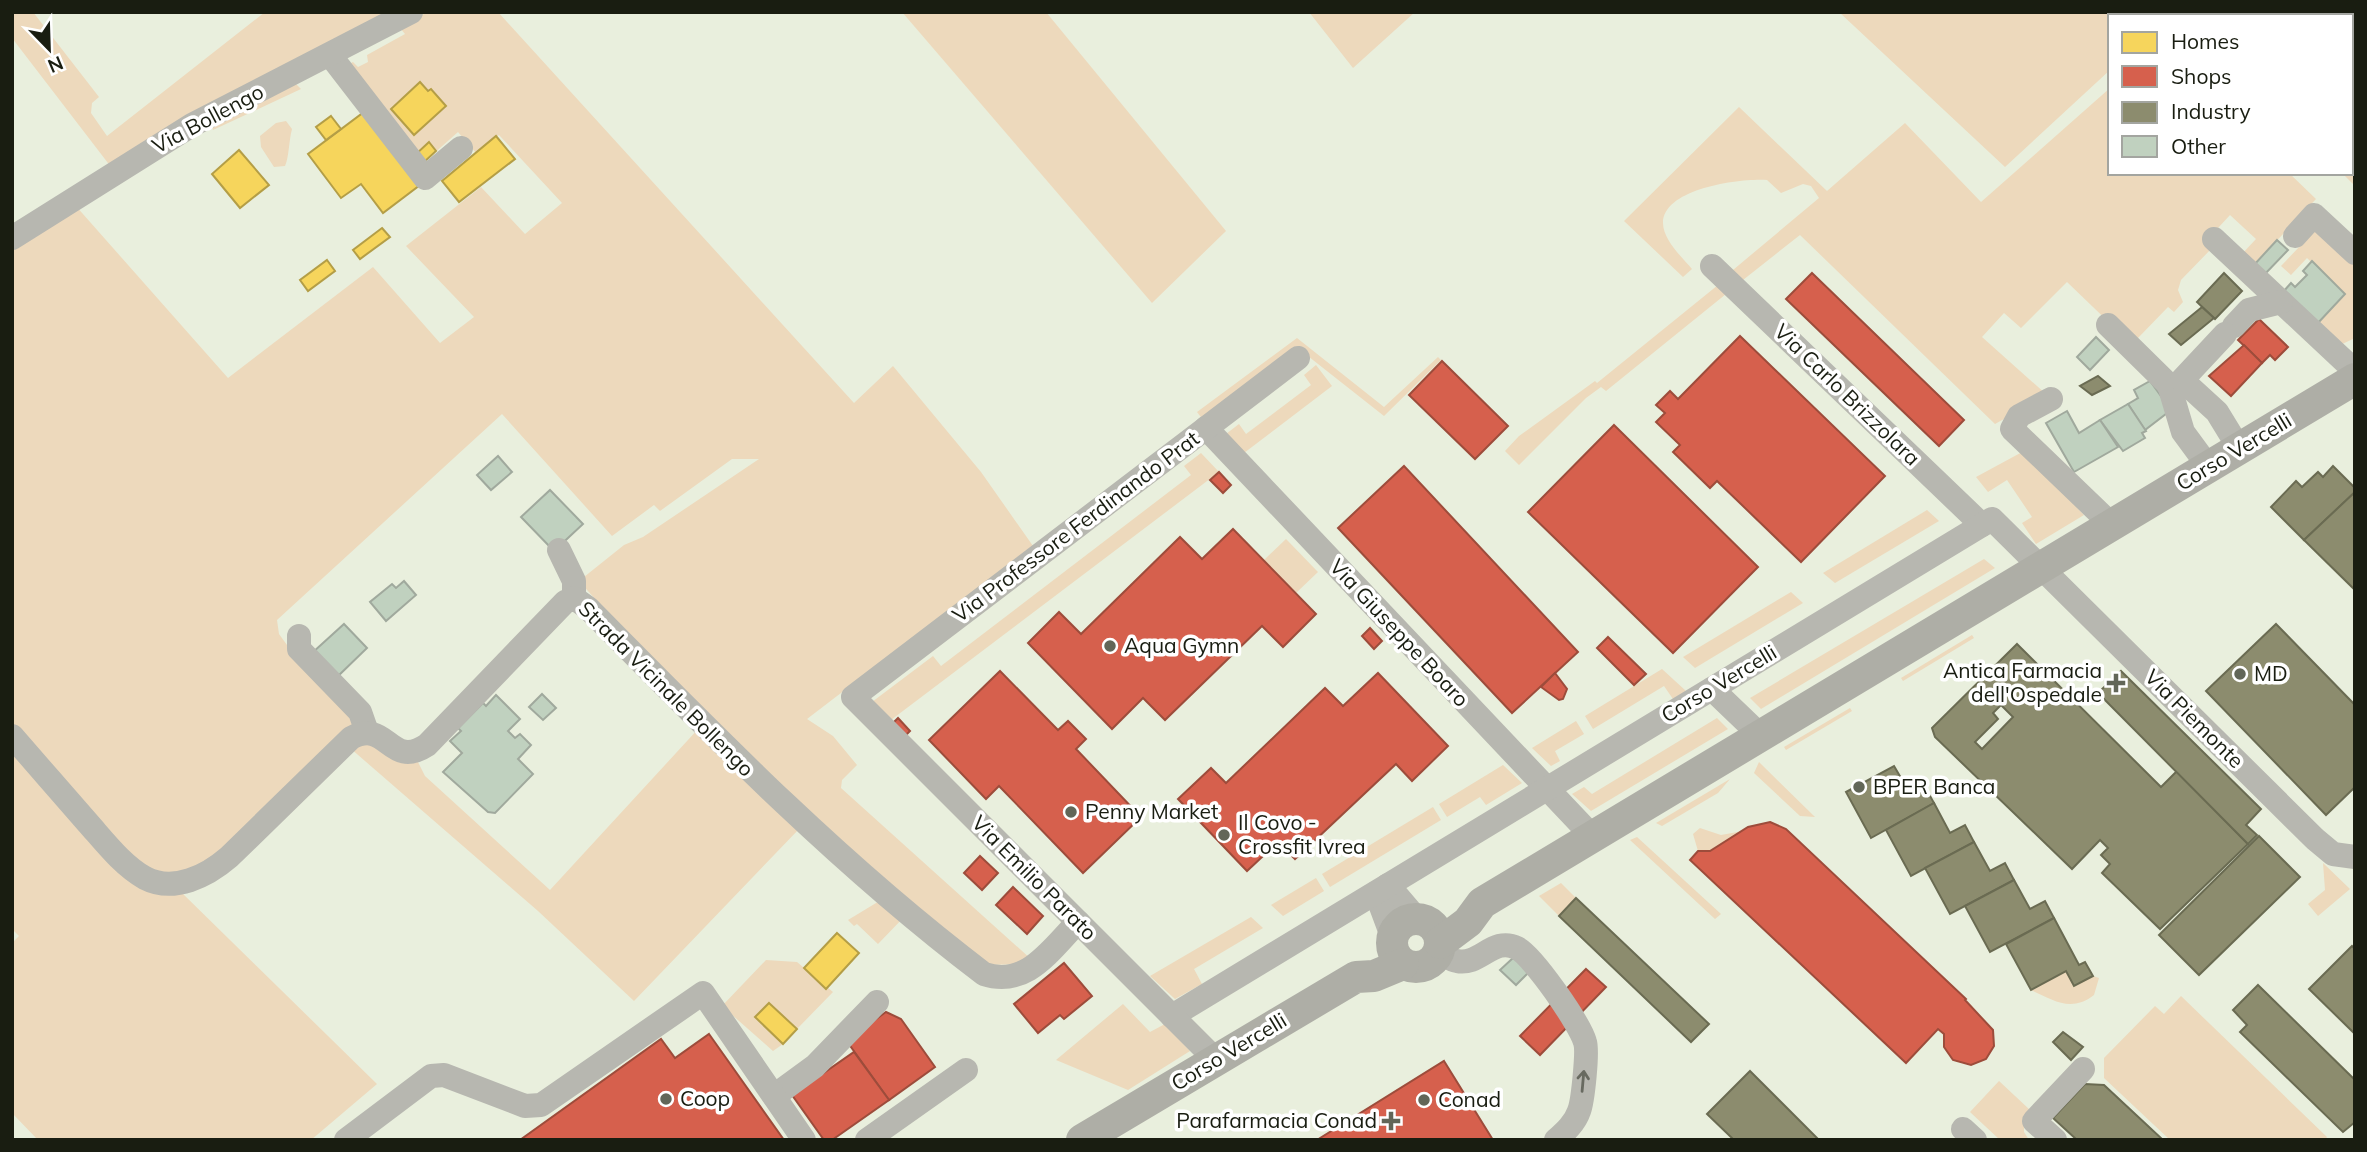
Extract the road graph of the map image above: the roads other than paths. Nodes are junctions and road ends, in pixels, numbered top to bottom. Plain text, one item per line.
1 (411, 12) edge
2 (330, 55) junction
3 (461, 148) dead end
4 (2295, 236) dead end
5 (12, 237) edge
6 (2214, 239) dead end
7 (2355, 253) edge
8 (1712, 266) dead end
9 (2281, 302) junction
10 (2108, 325) dead end
11 (1298, 358) dead end
12 (2355, 371) edge
13 (2355, 379) edge
14 (2051, 399) dead end
15 (1206, 428) junction
16 (2239, 448) junction
17 (2208, 466) junction
18 (1982, 525) junction
19 (2112, 525) junction
20 (559, 550) dead end
21 (2041, 567) junction
22 (574, 598) junction
23 (299, 636) dead end
24 (1712, 689) junction
25 (853, 697) joint
26 (367, 732) junction
27 (12, 736) edge
28 (1761, 736) junction
29 (1547, 789) junction
30 (1593, 837) junction
31 (2355, 857) edge
32 (1382, 889) junction
33 (1078, 922) junction
34 (1416, 940) junction
35 (877, 1002) dead end
36 (1172, 1016) junction
37 (1215, 1059) junction
38 (2083, 1069) dead end
39 (966, 1070) dead end
40 (774, 1096) junction
41 (1098, 1136) edge
42 (346, 1140) edge
43 (804, 1140) edge
44 (867, 1140) edge
45 (1556, 1140) edge
46 (2055, 1140) edge

1 - 2 street, Via Bollengo
2 - 3 street
2 - 5 street, Via Bollengo
4 - 7 street
6 - 9 street
8 - 18 street, Via Carlo Brizzolara
9 - 12 street
9 - 16 street
10 - 17 street
11 - 15 street, Via Professore Ferdinando Prat
13 - 16 main road, Corso Vercelli
14 - 19 street
15 - 25 street, Via Professore Ferdinando Prat
15 - 29 street, Via Giuseppe Boaro
16 - 17 main road, Corso Vercelli
17 - 19 main road, Corso Vercelli
18 - 21 street
18 - 24 street, Corso Vercelli
19 - 21 main road, Corso Vercelli
20 - 22 street
21 - 28 main road, Corso Vercelli
21 - 31 street, Via Piemonte
22 - 26 street, Strada Vicinale Bollengo
22 - 33 street, Strada Vicinale Bollengo
23 - 26 street
24 - 28 street
24 - 29 street, Corso Vercelli
25 - 33 street, Via Emilio Parato
26 - 27 street
28 - 30 main road, Corso Vercelli
29 - 30 street, Via Giuseppe Boaro
29 - 32 street, Corso Vercelli
30 - 34 main road, Corso Vercelli
32 - 34 street
32 - 36 street, Corso Vercelli
33 - 36 street, Via Emilio Parato
34 - 37 main road, Corso Vercelli
45 -> 34 street
35 - 40 street
36 - 37 street, Via Emilio Parato
37 - 41 main road, Corso Vercelli
38 - 46 street
39 - 44 street
40 - 42 street
40 - 43 street

